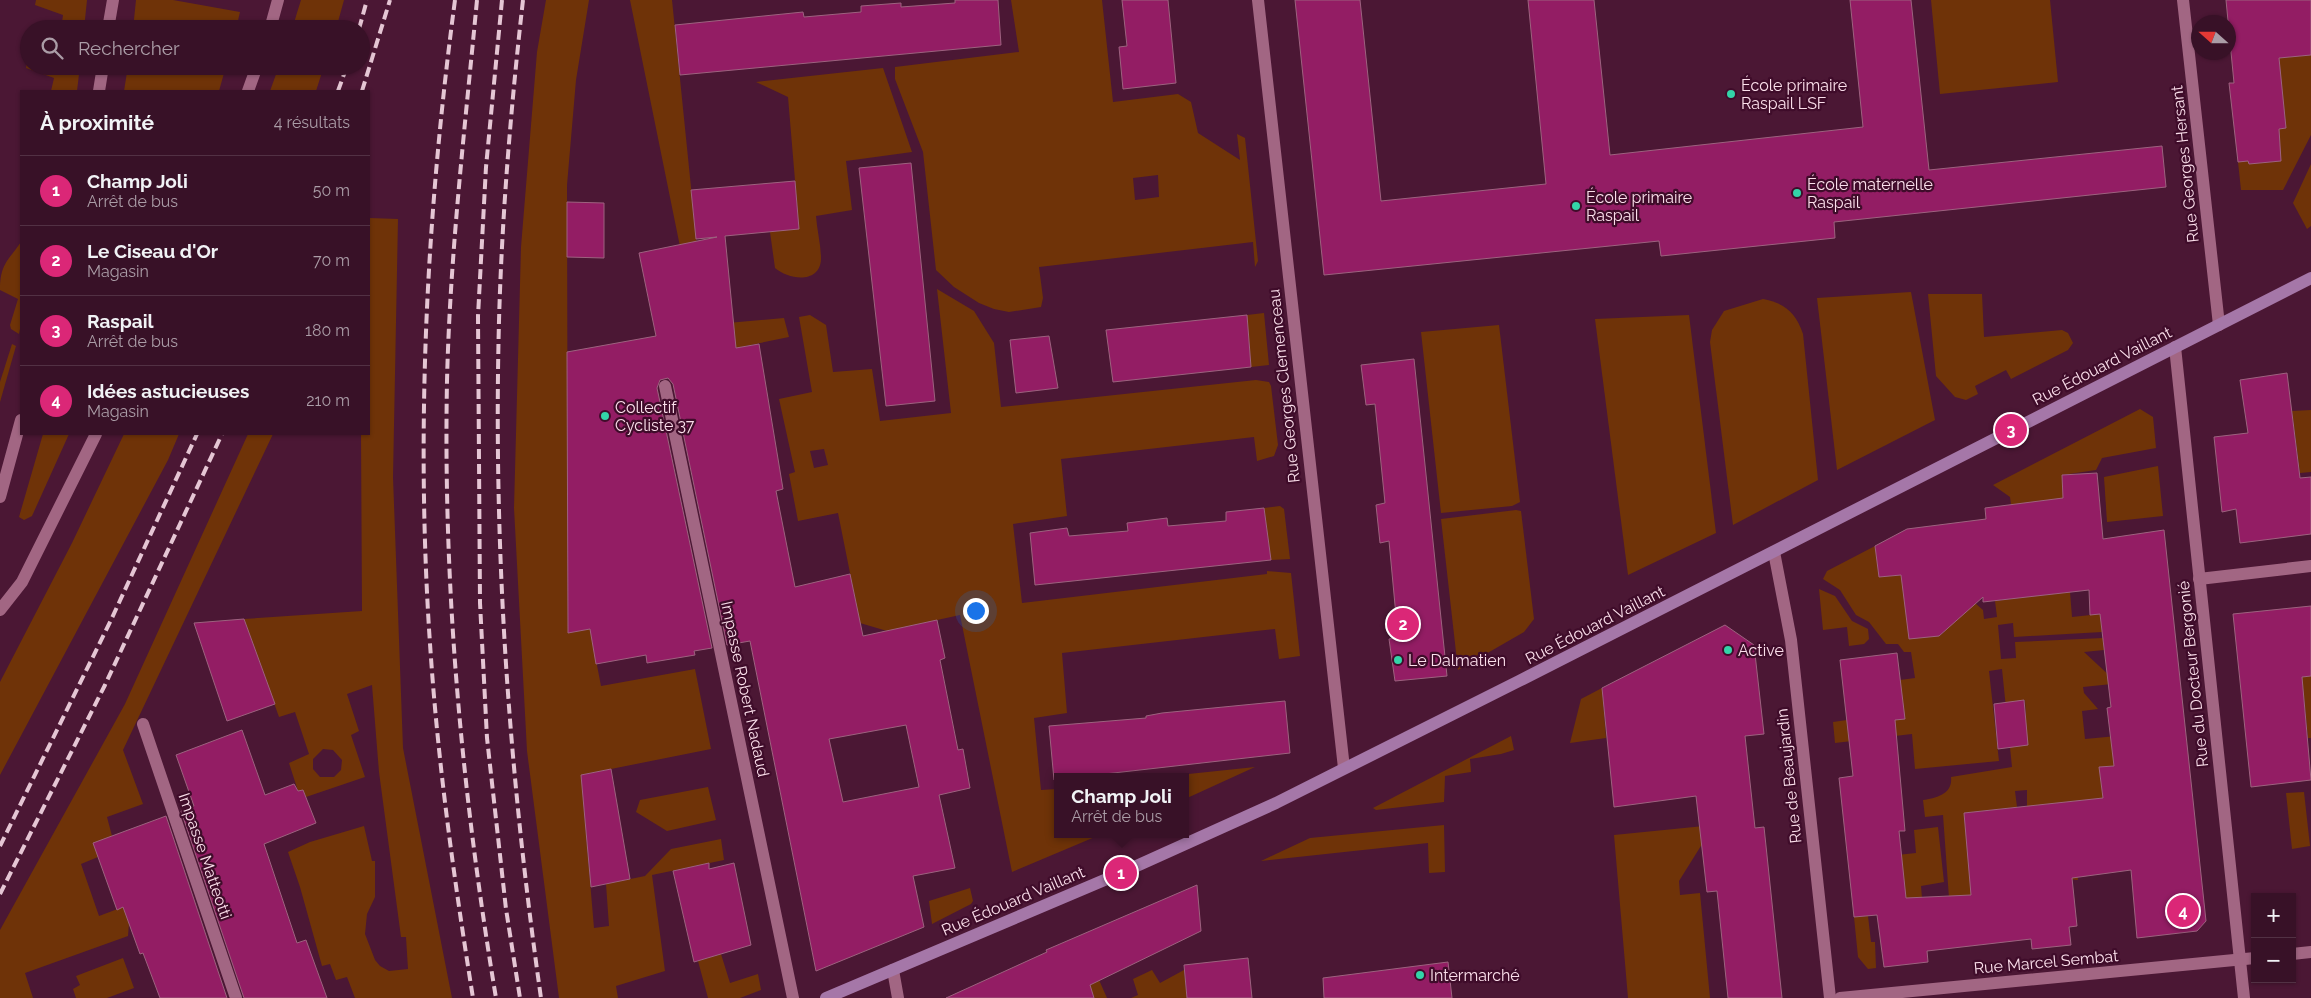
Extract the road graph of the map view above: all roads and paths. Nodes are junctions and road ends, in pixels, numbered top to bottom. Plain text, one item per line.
1 (113, 0) edge
2 (278, 0) edge
3 (1258, 0) edge
4 (2183, 0) edge
5 (110, 20) edge
6 (272, 20) edge
7 (102, 75) edge
8 (254, 75) edge
9 (99, 90) edge
10 (248, 90) edge
11 (2311, 278) edge
12 (2219, 325) junction
13 (2175, 347) junction
14 (665, 386) dead end
15 (20, 424) edge
16 (96, 435) edge
17 (0, 497) edge
18 (1774, 552) junction
19 (2311, 566) edge
20 (2199, 579) junction
21 (0, 610) edge
22 (143, 724) dead end
23 (1344, 768) junction
24 (2311, 952) edge
25 (2296, 954) edge
26 (2251, 959) edge
27 (2240, 960) junction
28 (893, 970) junction
29 (236, 998) edge
30 (793, 998) edge
31 (826, 998) edge
32 (898, 998) edge
33 (1830, 998) edge
34 (1840, 998) edge
35 (2244, 998) edge

1 - 5 street
2 - 6 street
3 - 23 street, Rue Georges Clemenceau
4 - 12 street, Rue Georges Hersant
7 - 9 street
8 - 10 street
11 - 12 main road, Rue Édouard Vaillant
12 - 13 main road, Rue Édouard Vaillant
13 - 18 main road, Rue Édouard Vaillant
13 - 20 street, Rue du Docteur Bergonié
14 - 30 street, Impasse Robert Nadaud
15 - 17 street
16 - 21 street
18 - 23 main road, Rue Édouard Vaillant
18 - 33 street, Rue de Beaujardin
19 - 20 street
20 - 27 street, Rue du Docteur Bergonié
22 - 29 street, Impasse Matteotti
23 - 28 main road, Rue Édouard Vaillant
24 - 25 street
26 - 27 street, Rue Marcel Sembat
27 - 34 street, Rue Marcel Sembat
27 - 35 street, Rue du Docteur Bergonié
28 - 31 main road, Rue Édouard Vaillant
28 - 32 street

